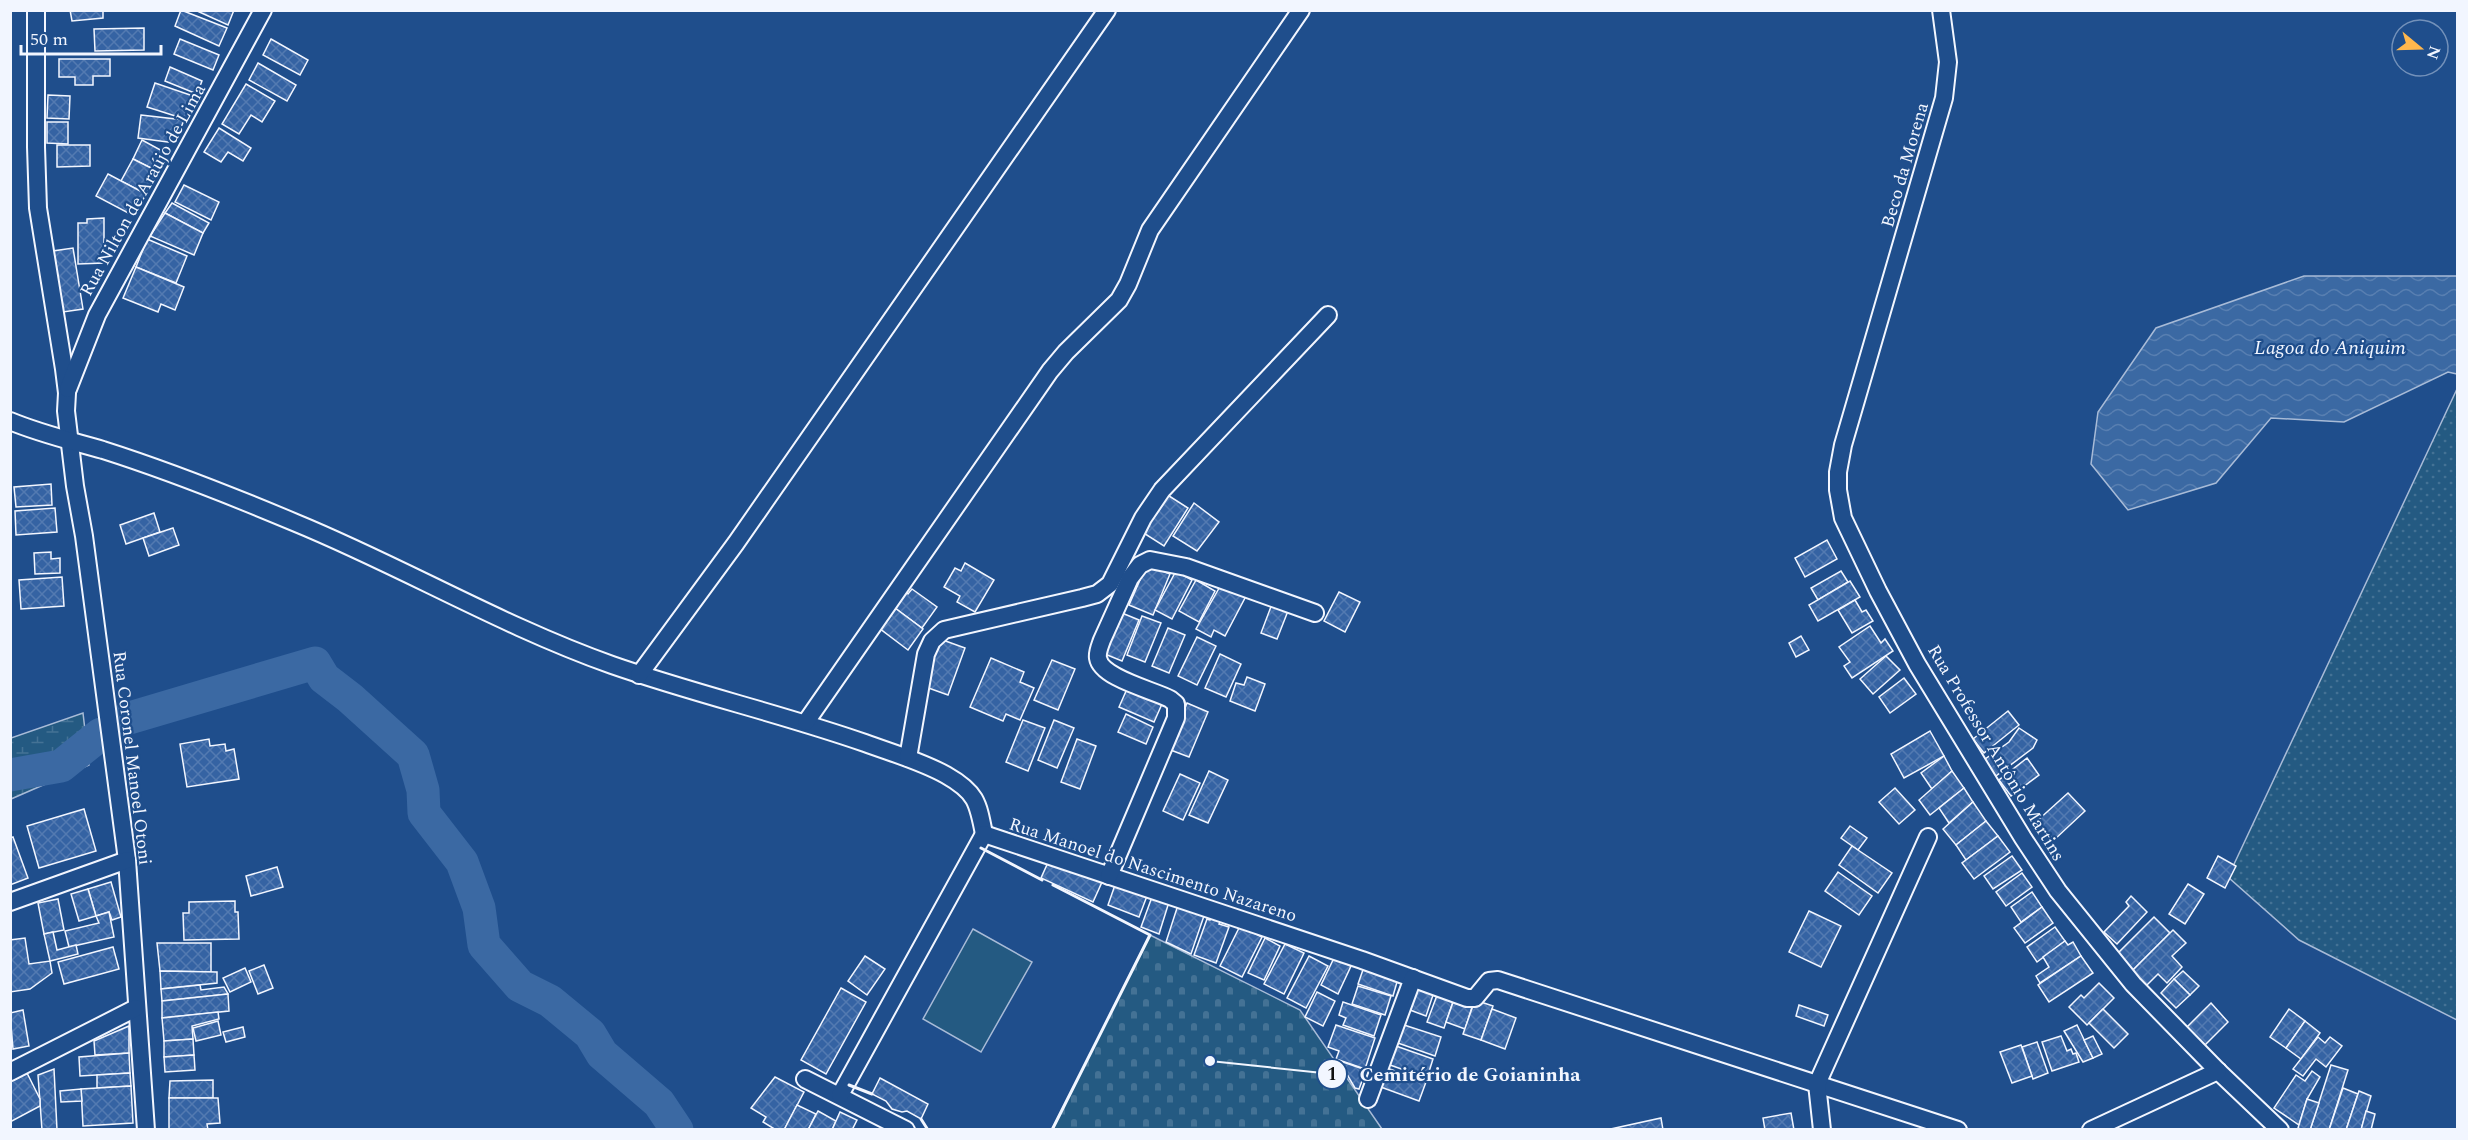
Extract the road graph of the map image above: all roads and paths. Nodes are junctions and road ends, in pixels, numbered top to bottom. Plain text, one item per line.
1 (36, 10) edge
2 (263, 10) edge
3 (1107, 10) edge
4 (1301, 10) edge
5 (1941, 10) edge
6 (1328, 315) dead end
7 (1877, 327) joint
8 (67, 393) junction
9 (10, 421) edge
10 (71, 442) junction
11 (1315, 613) dead end
12 (639, 675) junction
13 (806, 722) junction
14 (908, 758) junction
15 (984, 834) junction
16 (1928, 837) dead end
17 (127, 861) junction
18 (1109, 876) junction
19 (10, 902) edge
20 (1413, 978) junction
21 (136, 1008) junction
22 (2218, 1071) junction
23 (10, 1072) edge
24 (805, 1079) dead end
25 (1817, 1084) junction
26 (840, 1095) junction
27 (1368, 1098) dead end
28 (146, 1130) edge
29 (906, 1130) edge
30 (1822, 1130) edge
31 (1958, 1130) edge
32 (2091, 1130) edge
33 (2280, 1130) edge

1 - 8 street, Rua Coronel Manoel Otoni
2 - 8 street, Rua Nilton de Araújo de Lima
3 - 12 street
4 - 13 street
5 - 7 street, Beco da Morena
6 - 14 street
7 - 22 street, Rua Professor Antônio Martins
8 - 10 street, Rua Coronel Manoel Otoni
9 - 10 street
10 - 12 street
10 - 17 street, Rua Coronel Manoel Otoni
11 - 18 street
12 - 13 street
13 - 14 street
14 - 15 street
15 - 18 street, Rua Manoel do Nascimento Nazareno
15 - 26 street, Rua Manoel do Nascimento Nazareno
16 - 25 street
17 - 19 street
17 - 21 street, Rua Coronel Manoel Otoni
18 - 20 street, Rua Manoel do Nascimento Nazareno
20 - 25 street, Rua Manoel do Nascimento Nazareno
20 - 27 street
21 - 23 street
21 - 28 street, Rua Coronel Manoel Otoni
22 - 32 street
22 - 33 street, Rua Professor Antônio Martins
24 - 26 street
25 - 30 street
25 - 31 street
26 - 29 street

